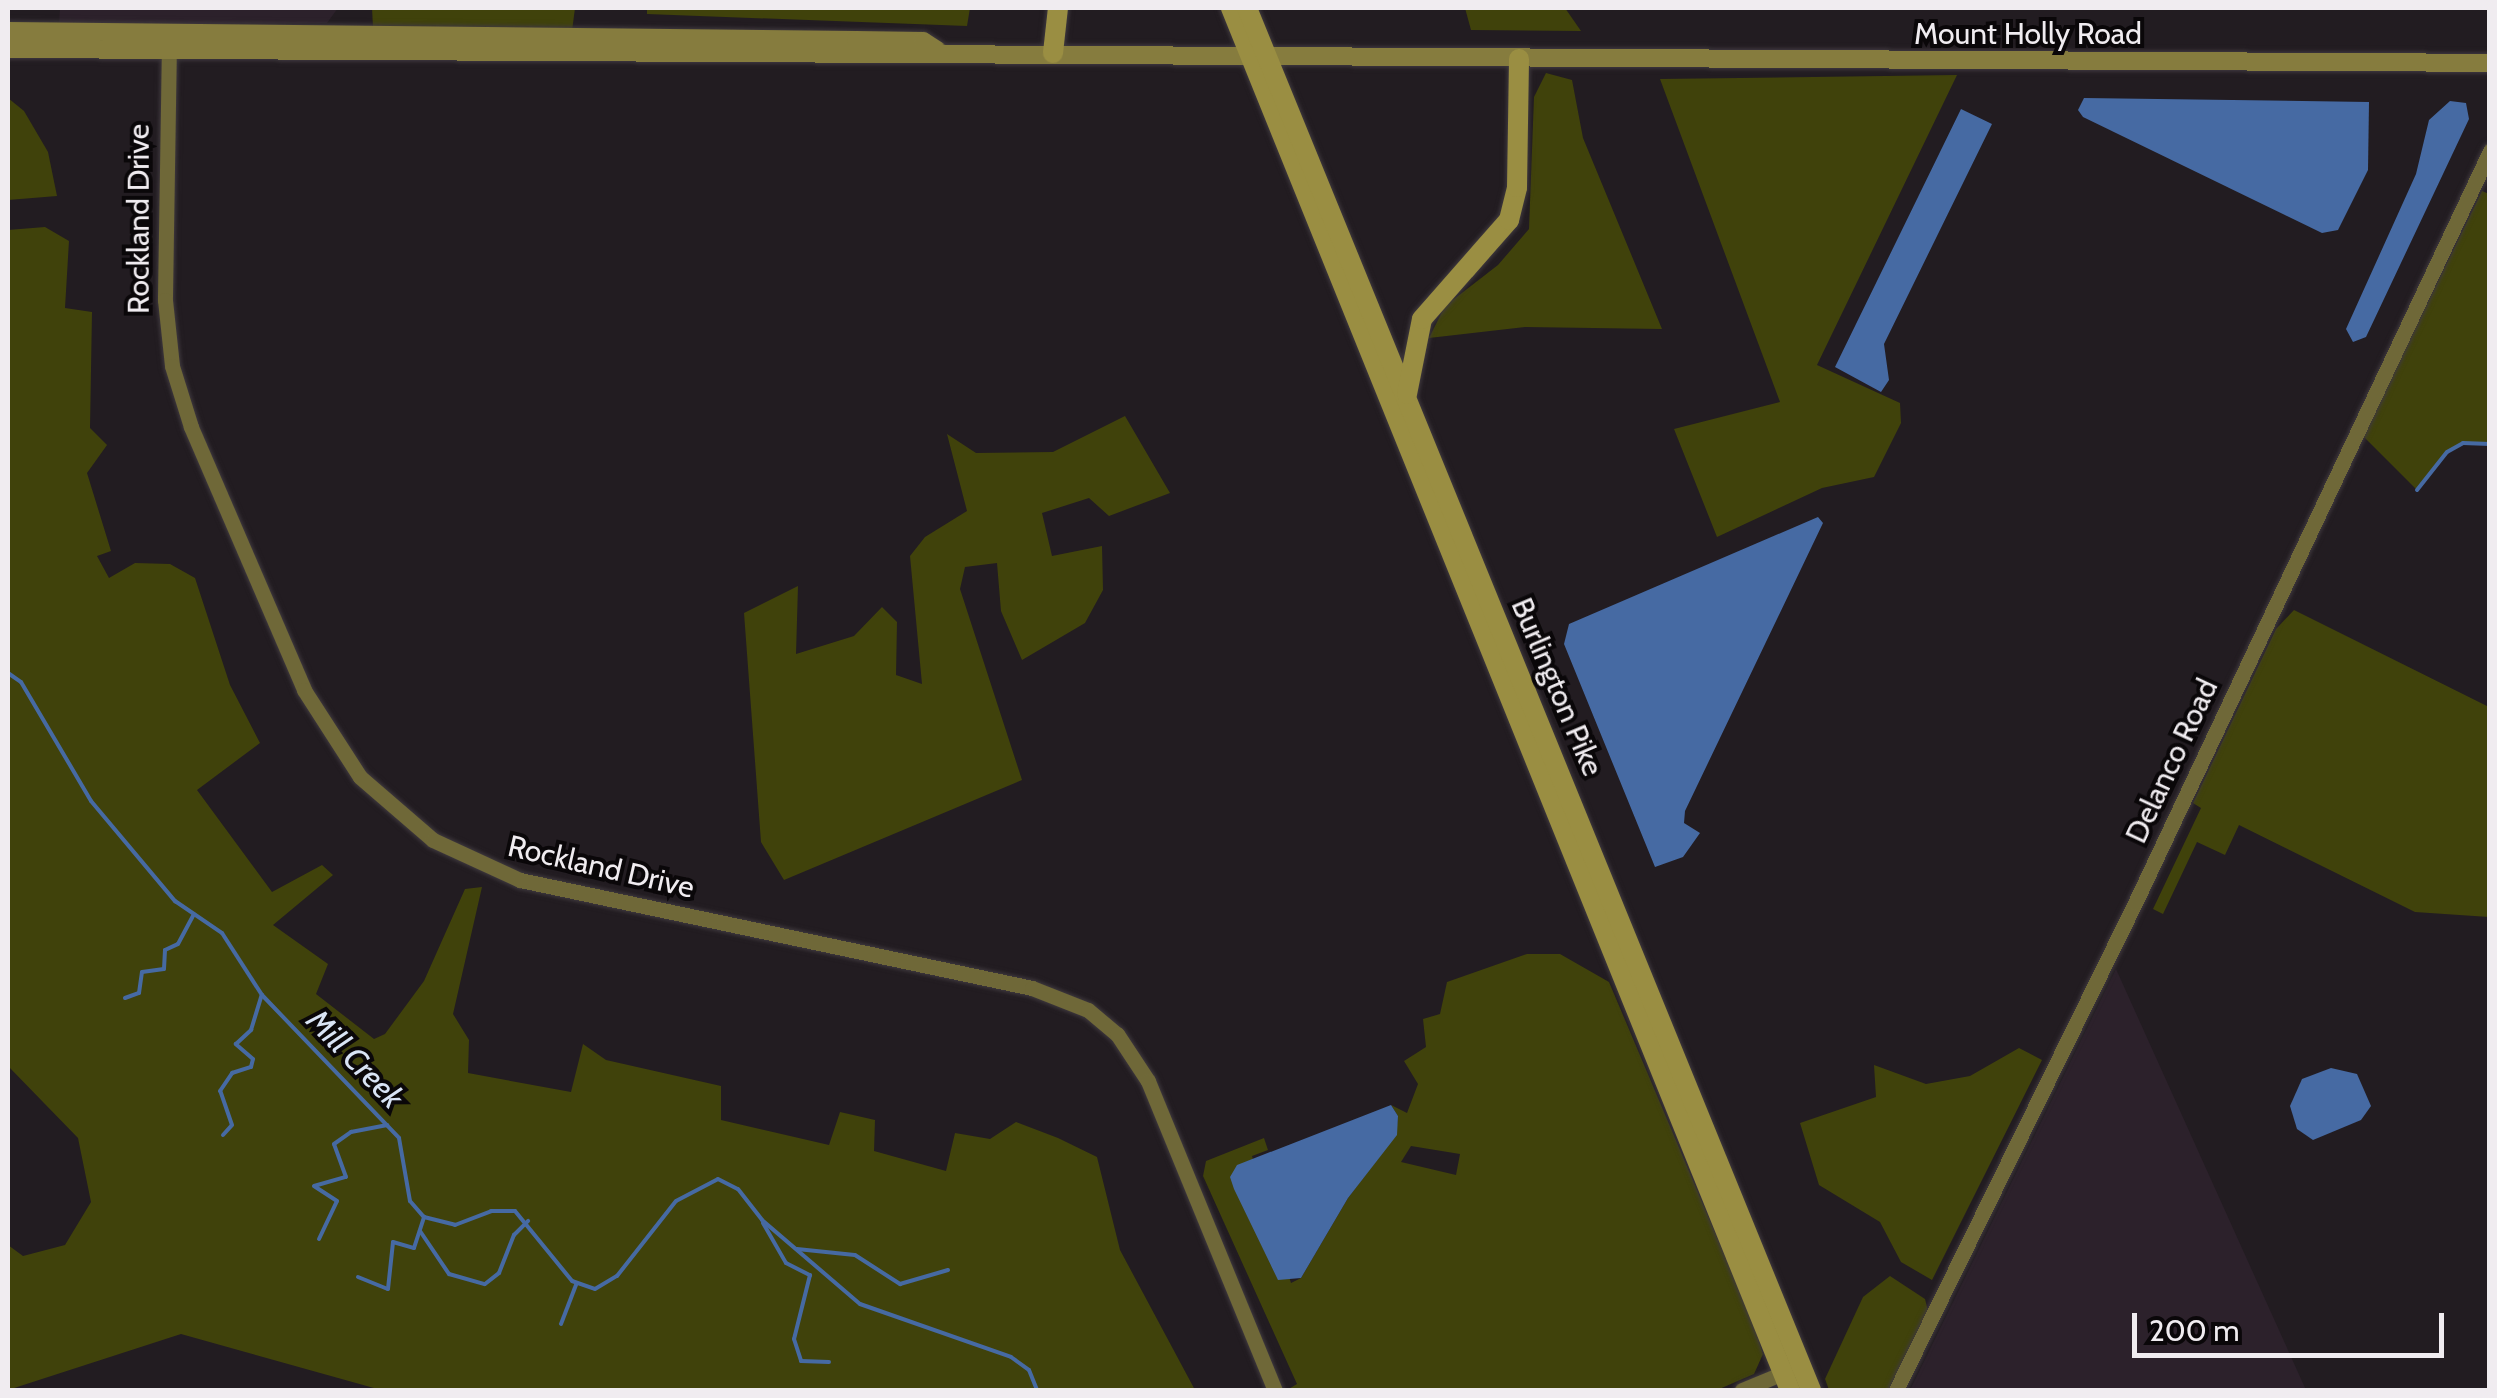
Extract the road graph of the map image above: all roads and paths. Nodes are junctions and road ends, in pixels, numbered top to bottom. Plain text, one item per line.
1 (1058, 8) edge
2 (1231, 8) edge
3 (1247, 8) edge
4 (8, 31) edge
5 (169, 42) junction
6 (8, 49) edge
7 (1053, 53) junction
8 (1258, 56) junction
9 (1519, 59) junction
10 (2490, 63) edge
11 (2490, 151) edge
12 (1406, 401) junction
13 (1791, 1376) edge
14 (1276, 1390) edge
15 (1742, 1390) edge
16 (1811, 1390) edge
17 (1896, 1390) edge

1 - 7 highway
2 - 8 highway, Burlington Pike
3 - 8 highway, Burlington Pike
4 - 5 main road
5 - 6 main road
5 - 7 main road, Mount Holly Road
5 - 14 street, Rockland Drive
7 - 8 main road, Mount Holly Road
8 - 9 main road, Mount Holly Road
8 - 12 highway, Burlington Pike
8 - 13 highway, Burlington Pike
9 - 10 main road, Mount Holly Road
9 - 12 highway
11 - 17 street, Delanco Road
12 - 13 highway, Burlington Pike
13 - 15 street
13 - 16 highway, Burlington Pike

